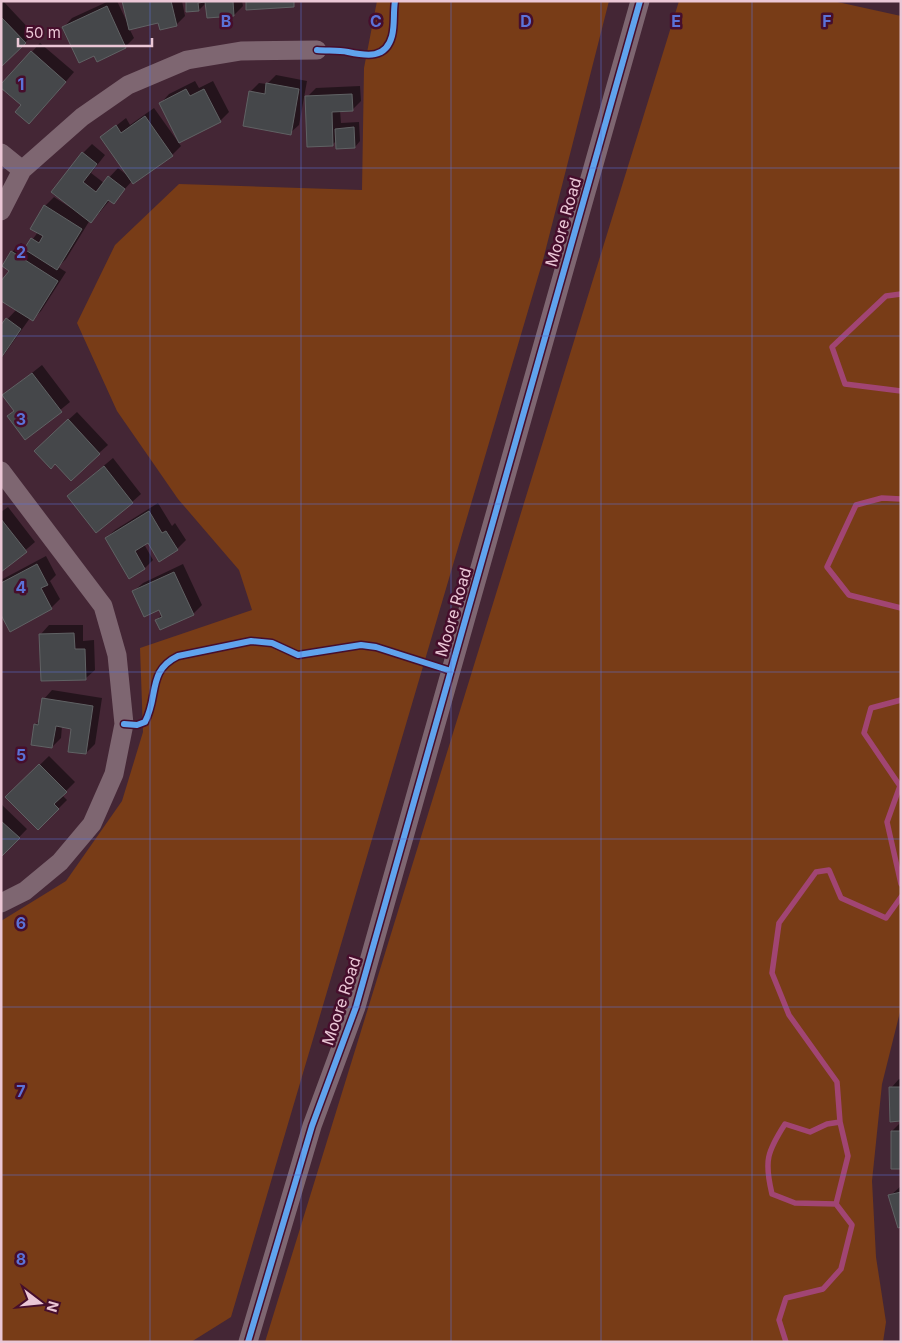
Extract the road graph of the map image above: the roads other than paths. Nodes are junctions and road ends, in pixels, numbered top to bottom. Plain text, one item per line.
1 (640, 1) edge
2 (317, 50) dead end
3 (1, 153) edge
4 (22, 170) junction
5 (1, 211) edge
6 (1, 471) edge
7 (1, 903) edge
8 (248, 1342) edge

1 - 8 street, Moore Road
2 - 4 street
3 - 4 street
4 - 5 street
6 - 7 street

